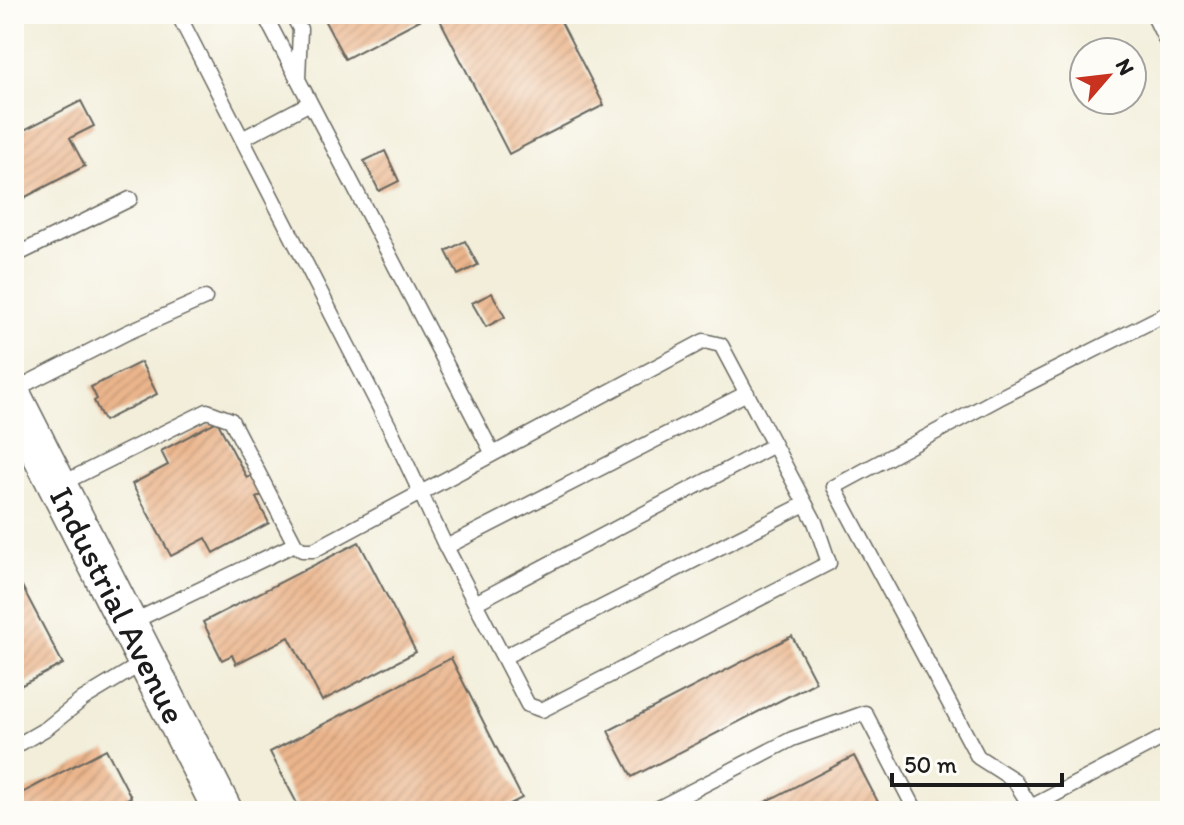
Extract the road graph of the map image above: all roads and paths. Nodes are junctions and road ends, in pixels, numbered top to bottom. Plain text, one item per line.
1 (178, 14) edge
2 (264, 14) edge
3 (292, 14) edge
4 (1153, 14) edge
5 (1170, 49) edge
6 (298, 79) junction
7 (310, 103) junction
8 (242, 139) junction
9 (130, 199) dead end
10 (14, 256) edge
11 (205, 298) dead end
12 (1170, 312) edge
13 (14, 390) edge
14 (747, 393) junction
15 (14, 400) edge
16 (774, 445) junction
17 (493, 454) junction
18 (57, 486) junction
19 (422, 493) junction
20 (805, 504) junction
21 (295, 544) junction
22 (446, 547) junction
23 (475, 603) junction
24 (128, 624) junction
25 (504, 657) junction
26 (147, 661) junction
27 (1170, 734) edge
28 (14, 747) edge
29 (223, 811) edge
30 (653, 811) edge
31 (916, 811) edge

1 - 8 lane
2 - 6 lane
3 - 6 lane
4 - 5 lane
6 - 7 lane
7 - 8 lane
7 - 17 lane
8 - 19 lane
9 - 10 lane
11 - 13 lane
12 - 27 lane
14 - 16 lane
14 - 17 lane
14 - 22 lane
15 - 18 main road, Industrial Avenue
16 - 20 lane
16 - 23 lane
17 - 19 lane
18 - 21 lane
18 - 24 main road, Industrial Avenue
19 - 21 lane
19 - 22 lane
20 - 25 lane
20 - 25 lane
21 - 24 lane
22 - 23 lane
23 - 25 lane
24 - 26 main road, Industrial Avenue
26 - 28 lane
26 - 29 main road, Industrial Avenue
30 - 31 lane

